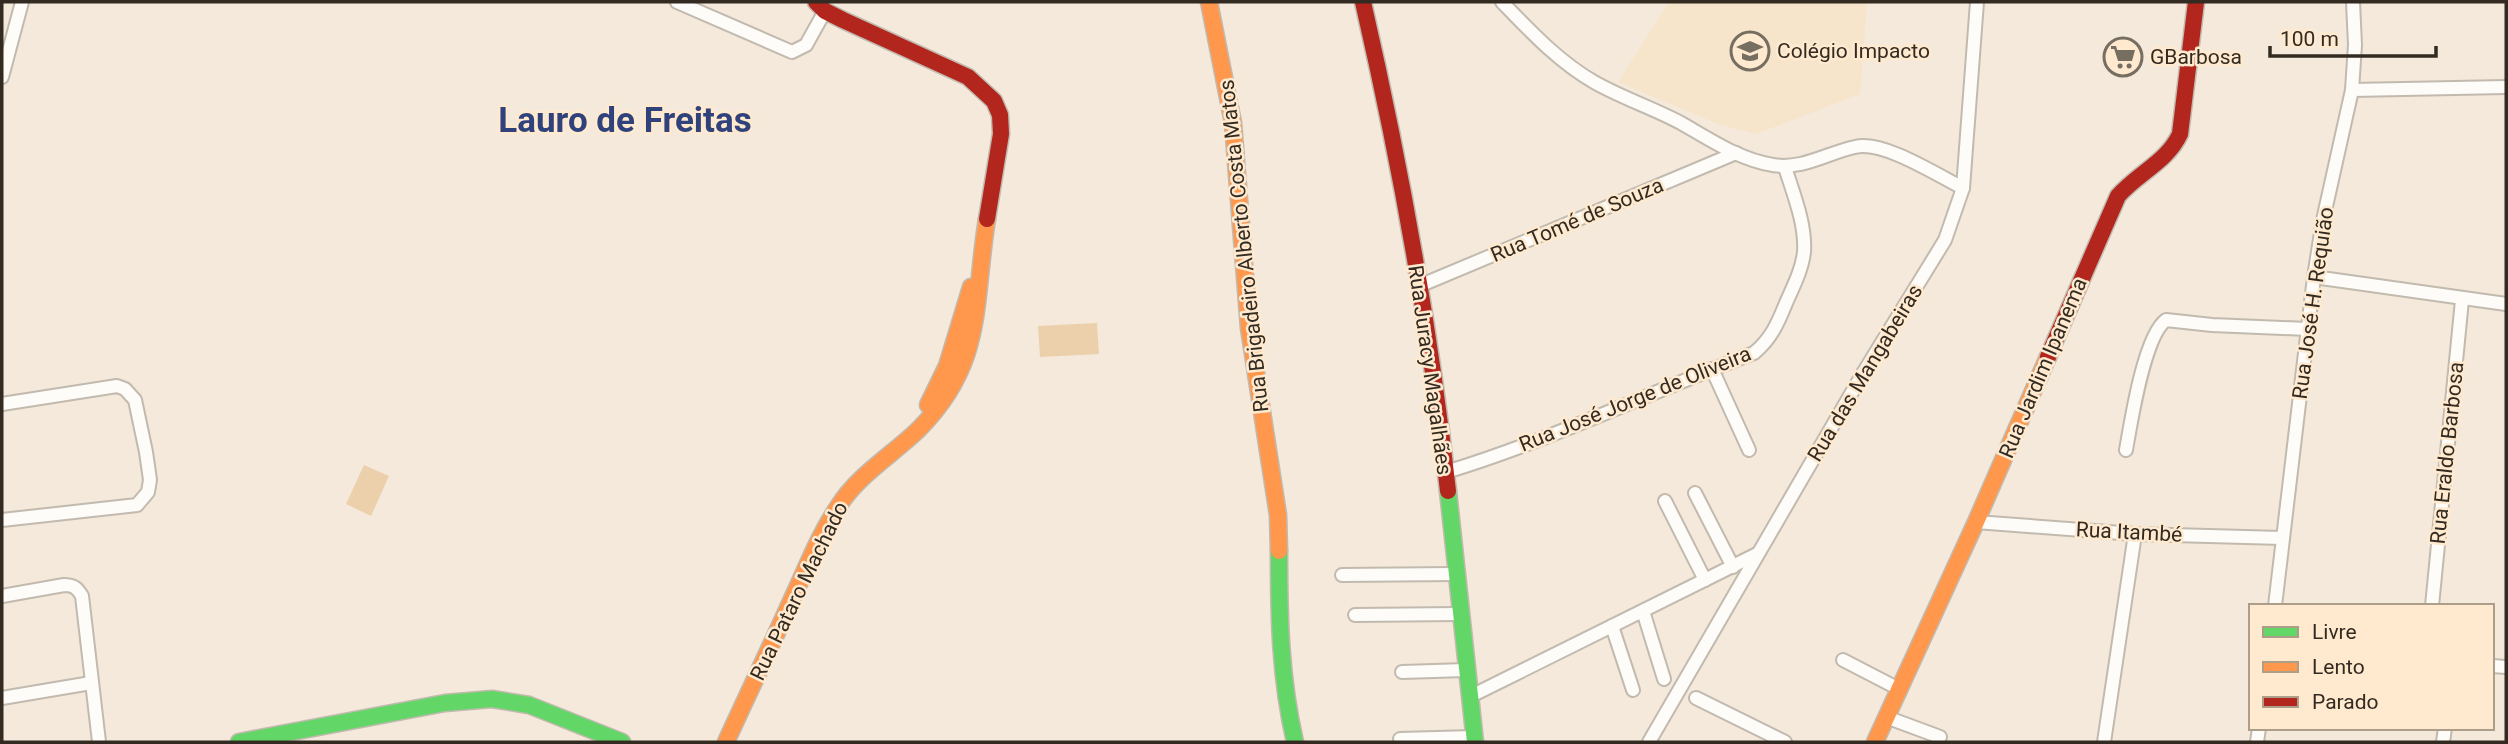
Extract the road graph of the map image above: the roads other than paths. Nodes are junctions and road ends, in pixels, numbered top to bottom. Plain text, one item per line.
1 (22, 2) edge
2 (677, 2) edge
3 (1209, 2) edge
4 (1363, 2) edge
5 (1502, 2) edge
6 (1976, 2) edge
7 (2196, 2) edge
8 (2353, 2) edge
9 (820, 6) edge
10 (7, 34) edge
11 (2, 76) edge
12 (2506, 87) edge
13 (2352, 90) junction
14 (1736, 153) junction
15 (1785, 167) junction
16 (1963, 188) junction
17 (980, 264) junction
18 (2314, 278) junction
19 (1419, 286) junction
20 (2462, 300) junction
21 (2506, 304) edge
22 (2307, 329) junction
23 (954, 337) junction
24 (968, 348) junction
25 (1712, 369) junction
26 (952, 372) junction
27 (2, 404) edge
28 (1749, 450) dead end
29 (2126, 450) dead end
30 (1446, 472) junction
31 (1695, 494) dead end
32 (1665, 500) dead end
33 (2, 520) edge
34 (1976, 522) junction
35 (2134, 534) junction
36 (2282, 538) junction
37 (1758, 554) junction
38 (1732, 566) junction
39 (1455, 574) junction
40 (1342, 575) dead end
41 (1705, 580) junction
42 (2, 596) edge
43 (2275, 604) edge
44 (2432, 604) edge
45 (1643, 611) junction
46 (1459, 614) junction
47 (1355, 615) dead end
48 (1612, 626) junction
49 (1843, 660) dead end
50 (1466, 670) junction
51 (1402, 672) dead end
52 (1664, 679) dead end
53 (91, 683) junction
54 (1899, 689) junction
55 (1633, 690) dead end
56 (1469, 697) junction
57 (2, 698) edge
58 (1696, 698) dead end
59 (1886, 718) junction
60 (1940, 737) dead end
61 (1400, 740) dead end
62 (1475, 740) edge
63 (99, 742) edge
64 (239, 742) edge
65 (622, 742) edge
66 (726, 742) edge
67 (1295, 742) edge
68 (1648, 742) edge
69 (1785, 742) edge
70 (1875, 742) edge
71 (2105, 742) edge

1 - 10 street
2 - 9 street
3 - 67 street, Rua Brigadeiro Alberto Costa Matos
4 - 19 street, Rua Juracy Magalhães
5 - 14 street
6 - 16 street, Rua das Mangabeiras
7 - 34 street, Rua Jardim Ipanema
8 - 13 street, Rua José H. Requião
9 - 17 street, Rua Pataro Machado
10 - 11 street
12 - 13 street
13 - 18 street, Rua José H. Requião
14 - 15 street
14 - 19 street, Rua Tomé de Souza
15 - 16 street
15 - 25 street, Rua José Jorge de Oliveira
16 - 37 street, Rua das Mangabeiras
17 - 23 street, Rua Pataro Machado
17 - 24 street, Rua Pataro Machado
18 - 20 street
18 - 22 street, Rua José H. Requião
19 - 30 street, Rua Juracy Magalhães
20 - 21 street
20 - 44 street, Rua Eraldo Barbosa
22 - 29 street
22 - 36 street, Rua José H. Requião
23 - 24 street
23 - 26 street, Rua Pataro Machado
24 - 26 street, Rua Pataro Machado
25 - 28 street
25 - 30 street, Rua José Jorge de Oliveira
26 - 66 street, Rua Pataro Machado
27 - 33 street
30 - 39 street, Rua Juracy Magalhães
31 - 38 street
32 - 41 street
34 - 35 street, Rua Itambé
34 - 54 street, Rua Jardim Ipanema
35 - 36 street, Rua Itambé
35 - 71 street
36 - 43 street, Rua José H. Requião
37 - 38 street
37 - 68 street, Rua das Mangabeiras
38 - 41 street
39 - 40 street
39 - 46 street, Rua Juracy Magalhães
41 - 45 street
42 - 53 street
45 - 48 street
45 - 52 street
46 - 47 street
46 - 50 street, Rua Juracy Magalhães
48 - 55 street
48 - 56 street
49 - 54 street
50 - 51 street
50 - 56 street, Rua Juracy Magalhães
53 - 57 street
53 - 63 street
54 - 59 street, Rua Jardim Ipanema
56 - 62 street, Rua Juracy Magalhães
58 - 69 street
59 - 60 street
59 - 70 street, Rua Jardim Ipanema
61 - 62 street
64 - 65 street

